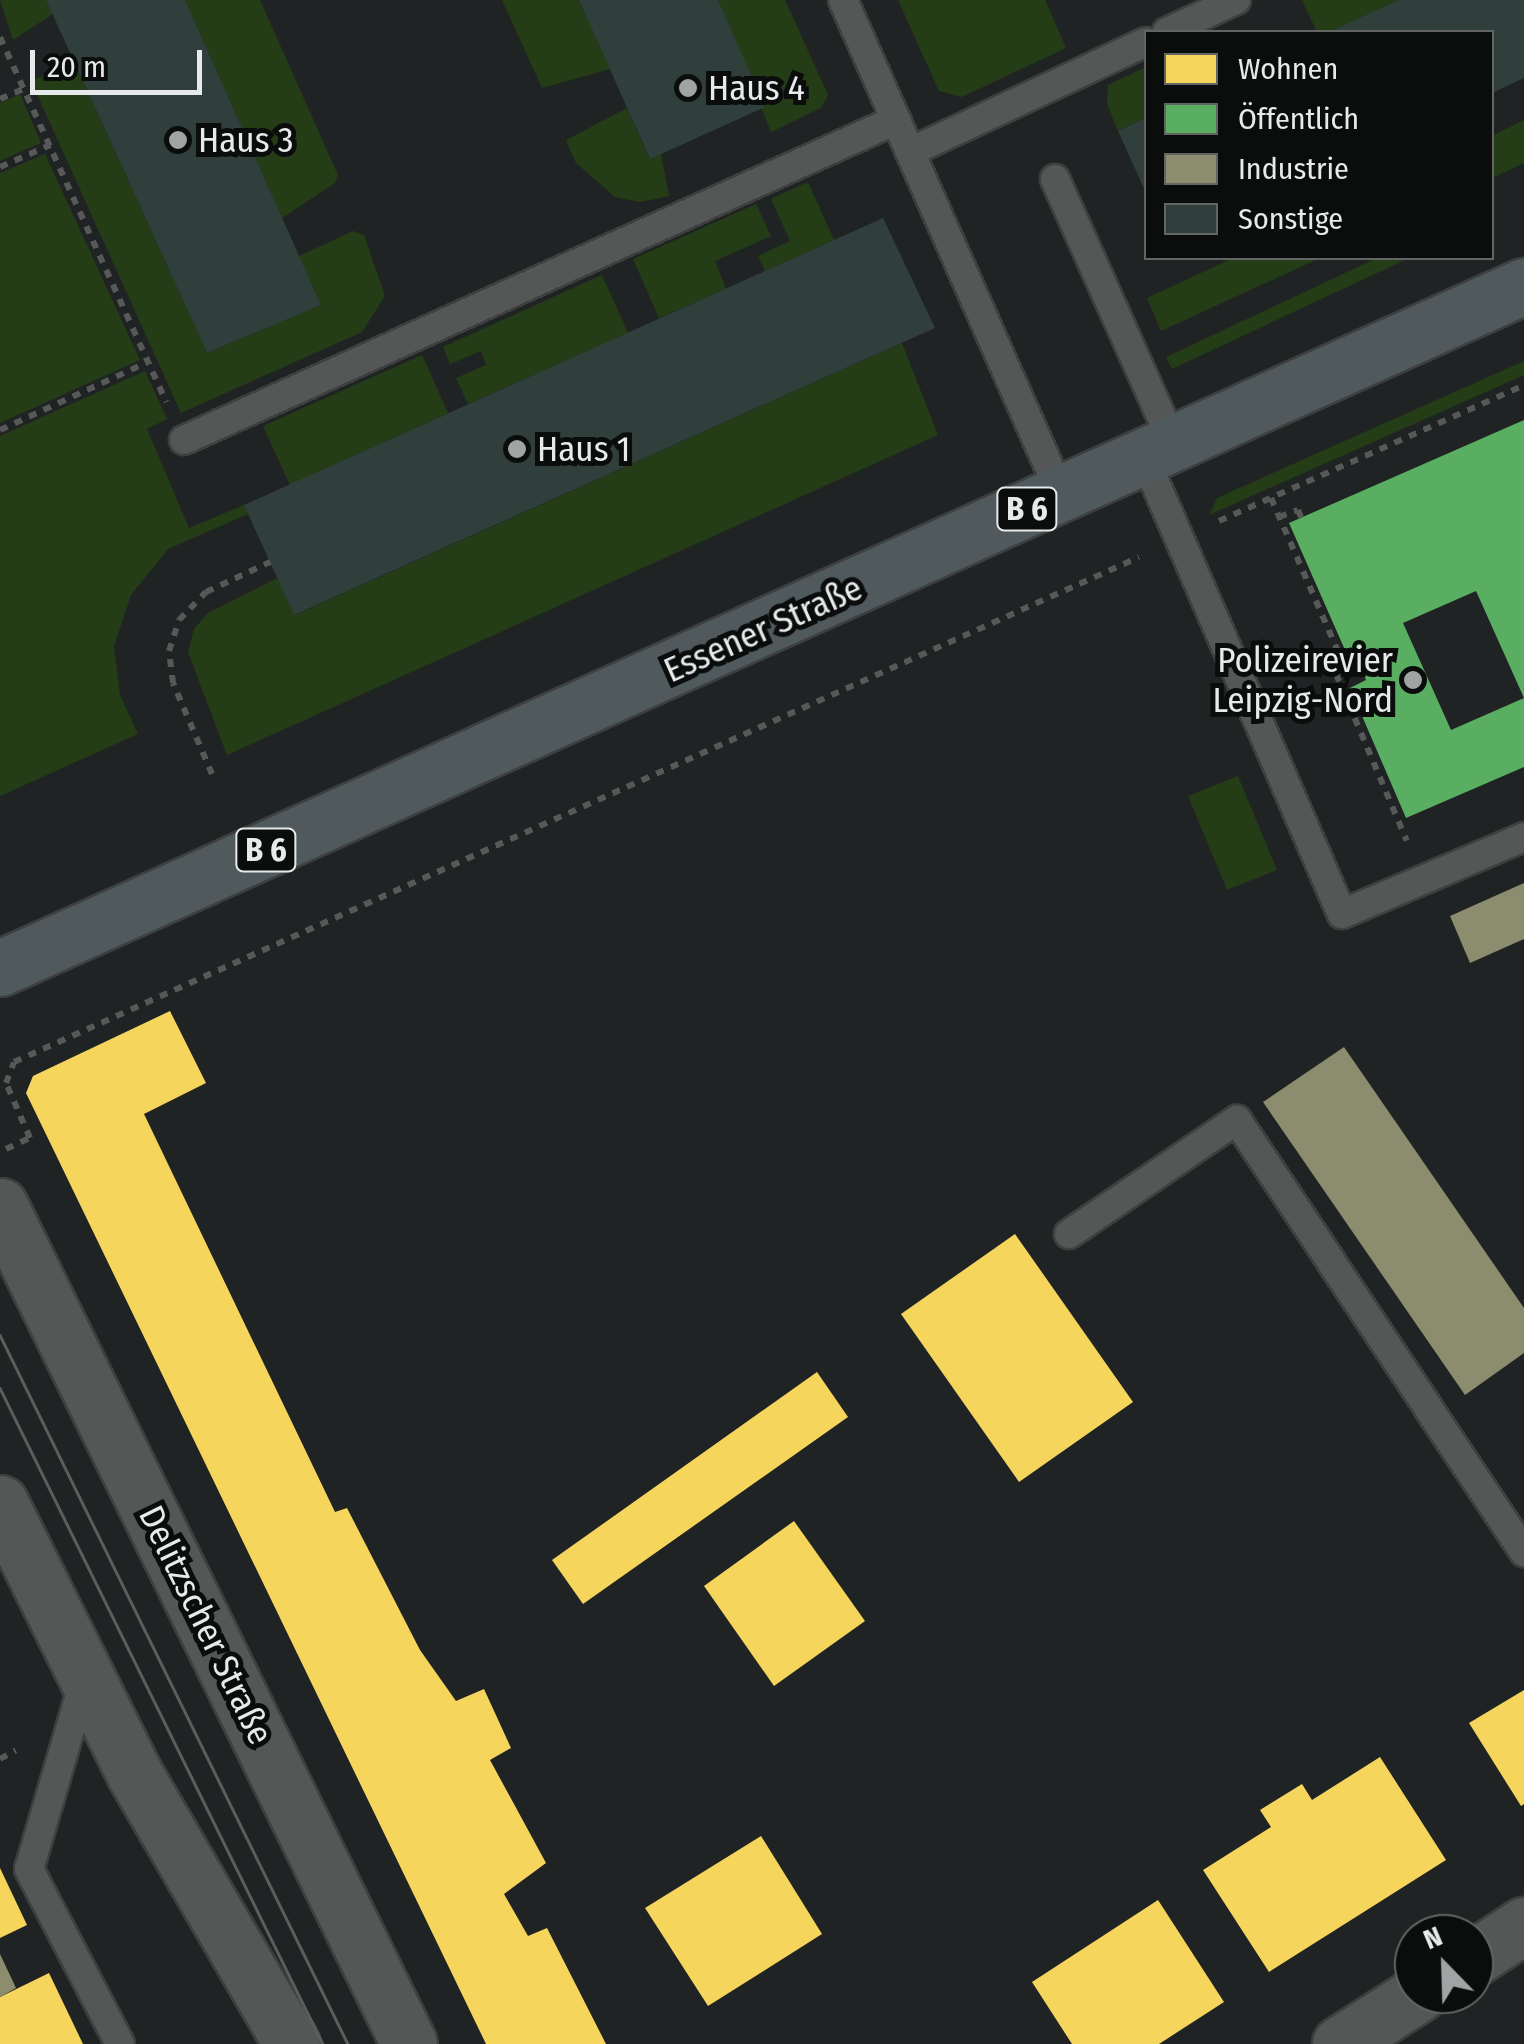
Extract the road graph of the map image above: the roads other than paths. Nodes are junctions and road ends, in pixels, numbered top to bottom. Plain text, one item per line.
1 (842, 0) edge
2 (1236, 0) edge
3 (1171, 30) edge
4 (1144, 43) edge
5 (896, 120) junction
6 (910, 152) junction
7 (1055, 179) dead end
8 (1524, 286) edge
9 (184, 440) road end
10 (1158, 450) junction
11 (1061, 494) junction
12 (1524, 837) edge
13 (0, 968) edge
14 (0, 1206) edge
15 (1069, 1234) dead end
16 (0, 1503) edge
17 (1524, 1552) edge
18 (85, 1676) junction
19 (1524, 1925) edge
20 (1494, 1945) edge
21 (1394, 2009) edge
22 (120, 2044) edge
23 (292, 2044) edge
24 (409, 2044) edge
25 (1340, 2044) edge

1 - 5 lane
2 - 3 lane
4 - 6 lane
5 - 6 lane
5 - 9 lane
6 - 11 lane
7 - 10 lane
8 - 10 main road, Essener Straße / B 6
10 - 11 main road, Essener Straße / B 6
10 - 12 lane
11 - 13 main road, Essener Straße / B 6
14 - 24 main road, Delitzscher Straße
15 - 17 lane
16 - 18 main road
18 - 22 lane
18 - 23 main road
19 - 20 main road
21 - 25 main road

